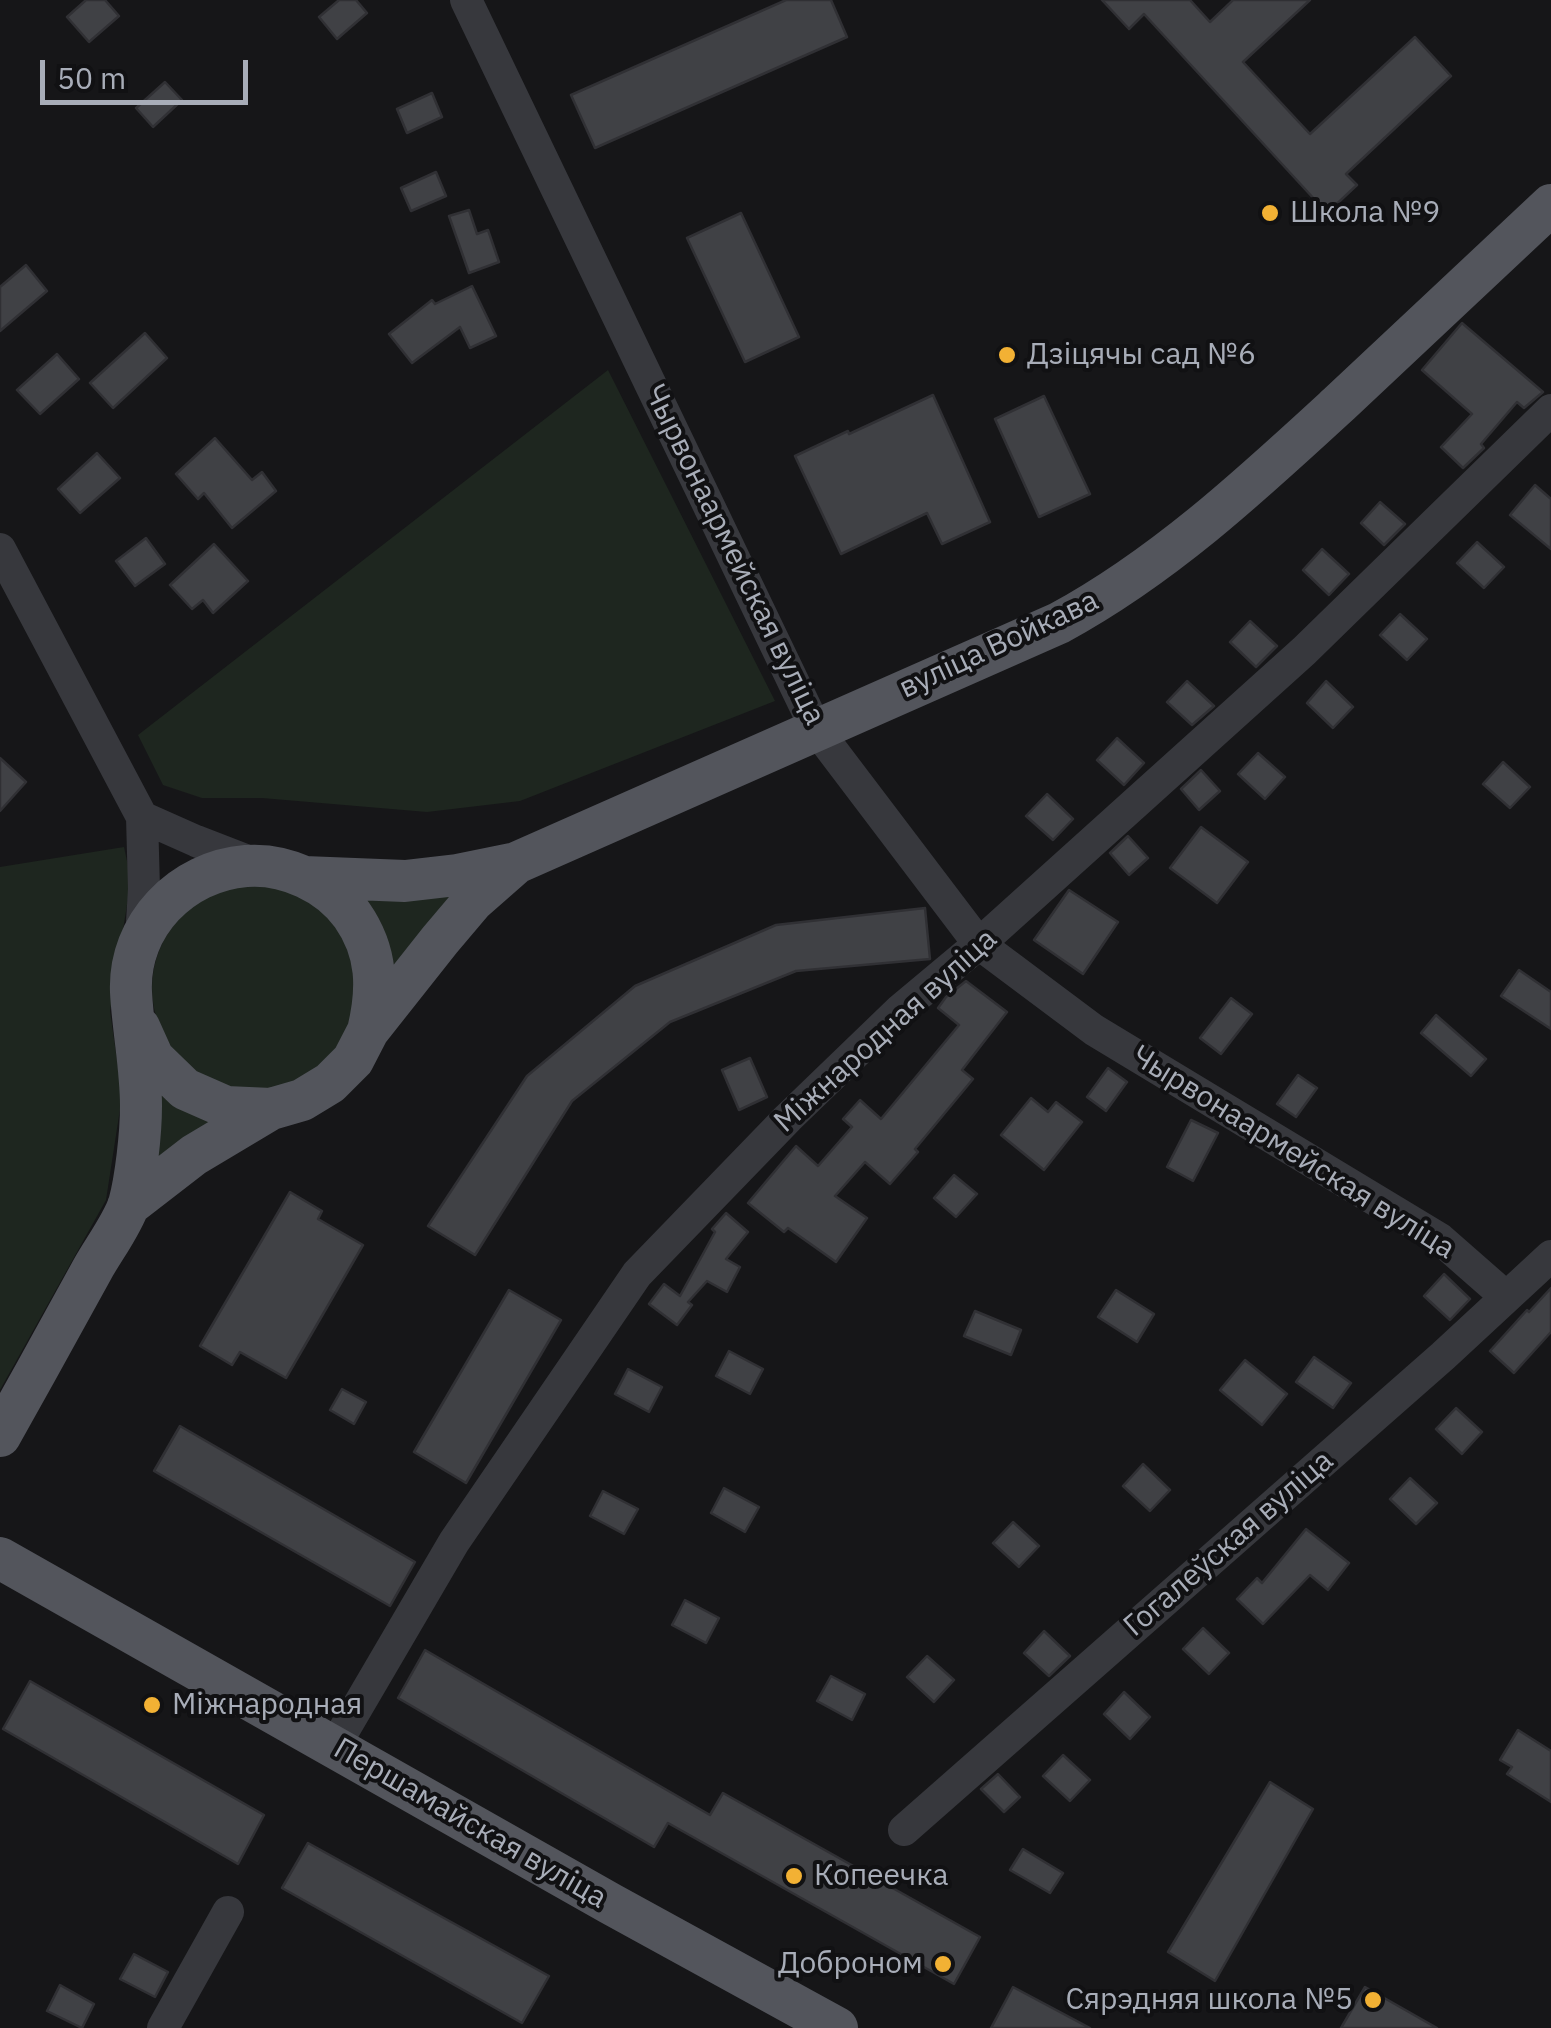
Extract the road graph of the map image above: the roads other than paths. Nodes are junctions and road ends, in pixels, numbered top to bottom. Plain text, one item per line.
1 (466, 0) edge
2 (1551, 205) edge
3 (1551, 410) edge
4 (0, 549) edge
5 (816, 729) junction
6 (142, 816) junction
7 (516, 863) junction
8 (259, 865) junction
9 (304, 876) junction
10 (140, 939) junction
11 (980, 944) junction
12 (134, 1018) junction
13 (368, 1031) junction
14 (271, 1109) junction
15 (128, 1206) junction
16 (1551, 1256) edge
17 (1506, 1296) junction
18 (0, 1436) edge
19 (0, 1558) edge
20 (334, 1746) junction
21 (904, 1830) dead end
22 (228, 1912) dead end
23 (163, 2028) edge
24 (837, 2028) edge

1 - 5 street, Чырвонаармейская вуліца
2 - 5 main road, вуліца Войкава
3 - 11 street, Міжнародная вуліца
4 - 6 street
5 - 7 main road, вуліца Войкава
5 - 11 street, Чырвонаармейская вуліца
6 - 8 street
6 - 10 street
7 - 9 main road, вуліца Войкава
7 - 13 main road, вуліца Войкава
8 - 9 main road, вуліца Войкава
8 - 10 main road, вуліца Войкава
9 - 13 main road, вуліца Войкава
10 - 12 main road, вуліца Войкава
11 - 17 street, Чырвонаармейская вуліца
11 - 20 street, Міжнародная вуліца
12 - 14 main road, вуліца Войкава
12 - 15 main road, вуліца Войкава
13 - 14 main road, вуліца Войкава
14 - 15 main road, вуліца Войкава
15 - 18 main road, вуліца Войкава
16 - 17 street, Гогалеўская вуліца
17 - 21 street, Гогалеўская вуліца
19 - 20 main road, Першамайская вуліца
20 - 24 main road, Першамайская вуліца
22 - 23 street

